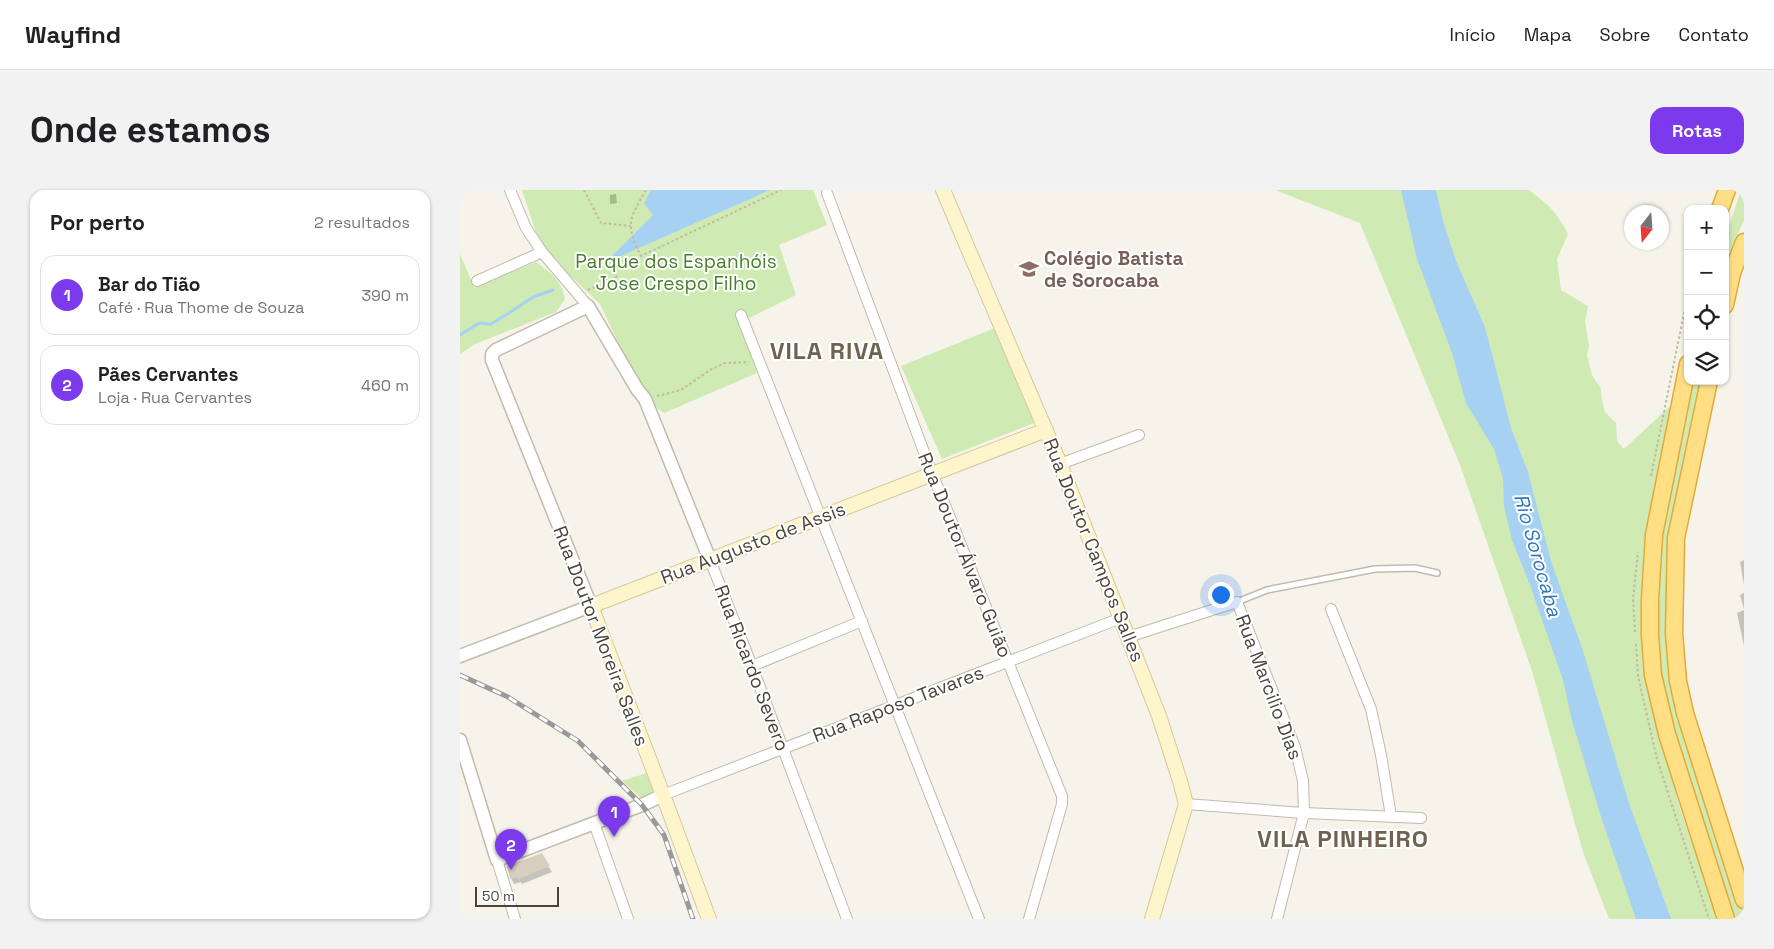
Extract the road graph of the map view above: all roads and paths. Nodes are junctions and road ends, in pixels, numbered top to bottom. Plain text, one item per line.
1 (510, 190) edge
2 (584, 190) edge
3 (646, 190) edge
4 (781, 190) edge
5 (943, 190) edge
6 (827, 193) dead end
7 (630, 226) junction
8 (1744, 242) edge
9 (542, 252) junction
10 (618, 276) dead end
11 (477, 282) dead end
12 (578, 294) junction
13 (1727, 295) edge
14 (588, 306) junction
15 (740, 315) dead end
16 (759, 361) junction
17 (1684, 384) edge
18 (1708, 385) edge
19 (645, 399) junction
20 (1046, 430) junction
21 (1139, 435) dead end
22 (1060, 464) junction
23 (932, 474) junction
24 (821, 517) junction
25 (710, 560) junction
26 (1437, 573) dead end
27 (1237, 602) junction
28 (590, 606) junction
29 (1331, 609) dead end
30 (1120, 618) junction
31 (862, 621) junction
32 (1128, 637) junction
33 (460, 656) edge
34 (1008, 662) junction
35 (752, 666) junction
36 (895, 705) junction
37 (460, 740) edge
38 (783, 748) junction
39 (663, 795) junction
40 (648, 802) junction
41 (1186, 804) junction
42 (1304, 813) junction
43 (670, 814) junction
44 (1391, 816) junction
45 (1420, 818) dead end
46 (594, 823) junction
47 (497, 860) junction
48 (1744, 900) edge
49 (515, 919) edge
50 (628, 919) edge
51 (709, 919) edge
52 (847, 919) edge
53 (979, 919) edge
54 (1029, 919) edge
55 (1152, 919) edge
56 (1277, 919) edge
57 (1726, 919) edge

1 - 9 street, Rua Ricardo Severo
2 - 7 path
3 - 7 path
4 - 7 path
5 - 20 main road, Rua Doutor Campos Salles
6 - 23 street, Rua Doutor Álvaro Guião
8 - 13 highway
9 - 11 street
9 - 12 street, Rua Ricardo Severo
10 - 12 path
12 - 14 street, Rua Ricardo Severo
14 - 19 street, Rua Ricardo Severo
14 - 28 street, Rua Doutor Moreira Salles
15 - 16 street
16 - 19 path
16 - 24 street
17 - 57 highway
18 - 48 highway
19 - 25 street, Rua Ricardo Severo
20 - 22 main road, Rua Doutor Campos Salles
20 - 23 main road, Rua Augusto de Assis
21 - 22 street
22 - 30 main road, Rua Doutor Campos Salles
23 - 24 main road, Rua Augusto de Assis
23 - 34 street, Rua Doutor Álvaro Guião
24 - 25 main road, Rua Augusto de Assis
24 - 31 street
25 - 28 main road, Rua Augusto de Assis
25 - 35 street, Rua Ricardo Severo
26 - 27 lane
27 - 32 street
27 - 42 street, Rua Marcilio Dias
28 - 33 street, Rua Augusto de Assis
28 - 39 main road, Rua Doutor Moreira Salles
29 - 44 street
30 - 32 main road, Rua Doutor Campos Salles
30 - 34 street, Rua Raposo Tavares
31 - 35 street
31 - 36 street
32 - 41 main road, Rua Doutor Campos Salles
34 - 36 street, Rua Raposo Tavares
34 - 54 street, Rua Doutor Álvaro Guião
35 - 38 street, Rua Ricardo Severo
36 - 38 street, Rua Raposo Tavares
36 - 53 street
37 - 47 street
38 - 39 street, Rua Raposo Tavares
38 - 52 street, Rua Ricardo Severo
39 - 40 street, Rua Raposo Tavares
39 - 43 main road, Rua Doutor Moreira Salles
40 - 43 street
40 - 46 street, Rua Raposo Tavares
41 - 42 street
41 - 55 main road
42 - 44 street
42 - 56 street, Rua Marcilio Dias
43 - 51 main road, Rua Doutor Moreira Salles
44 - 45 street
46 - 47 street, Rua Raposo Tavares
46 - 50 street
47 - 49 street

